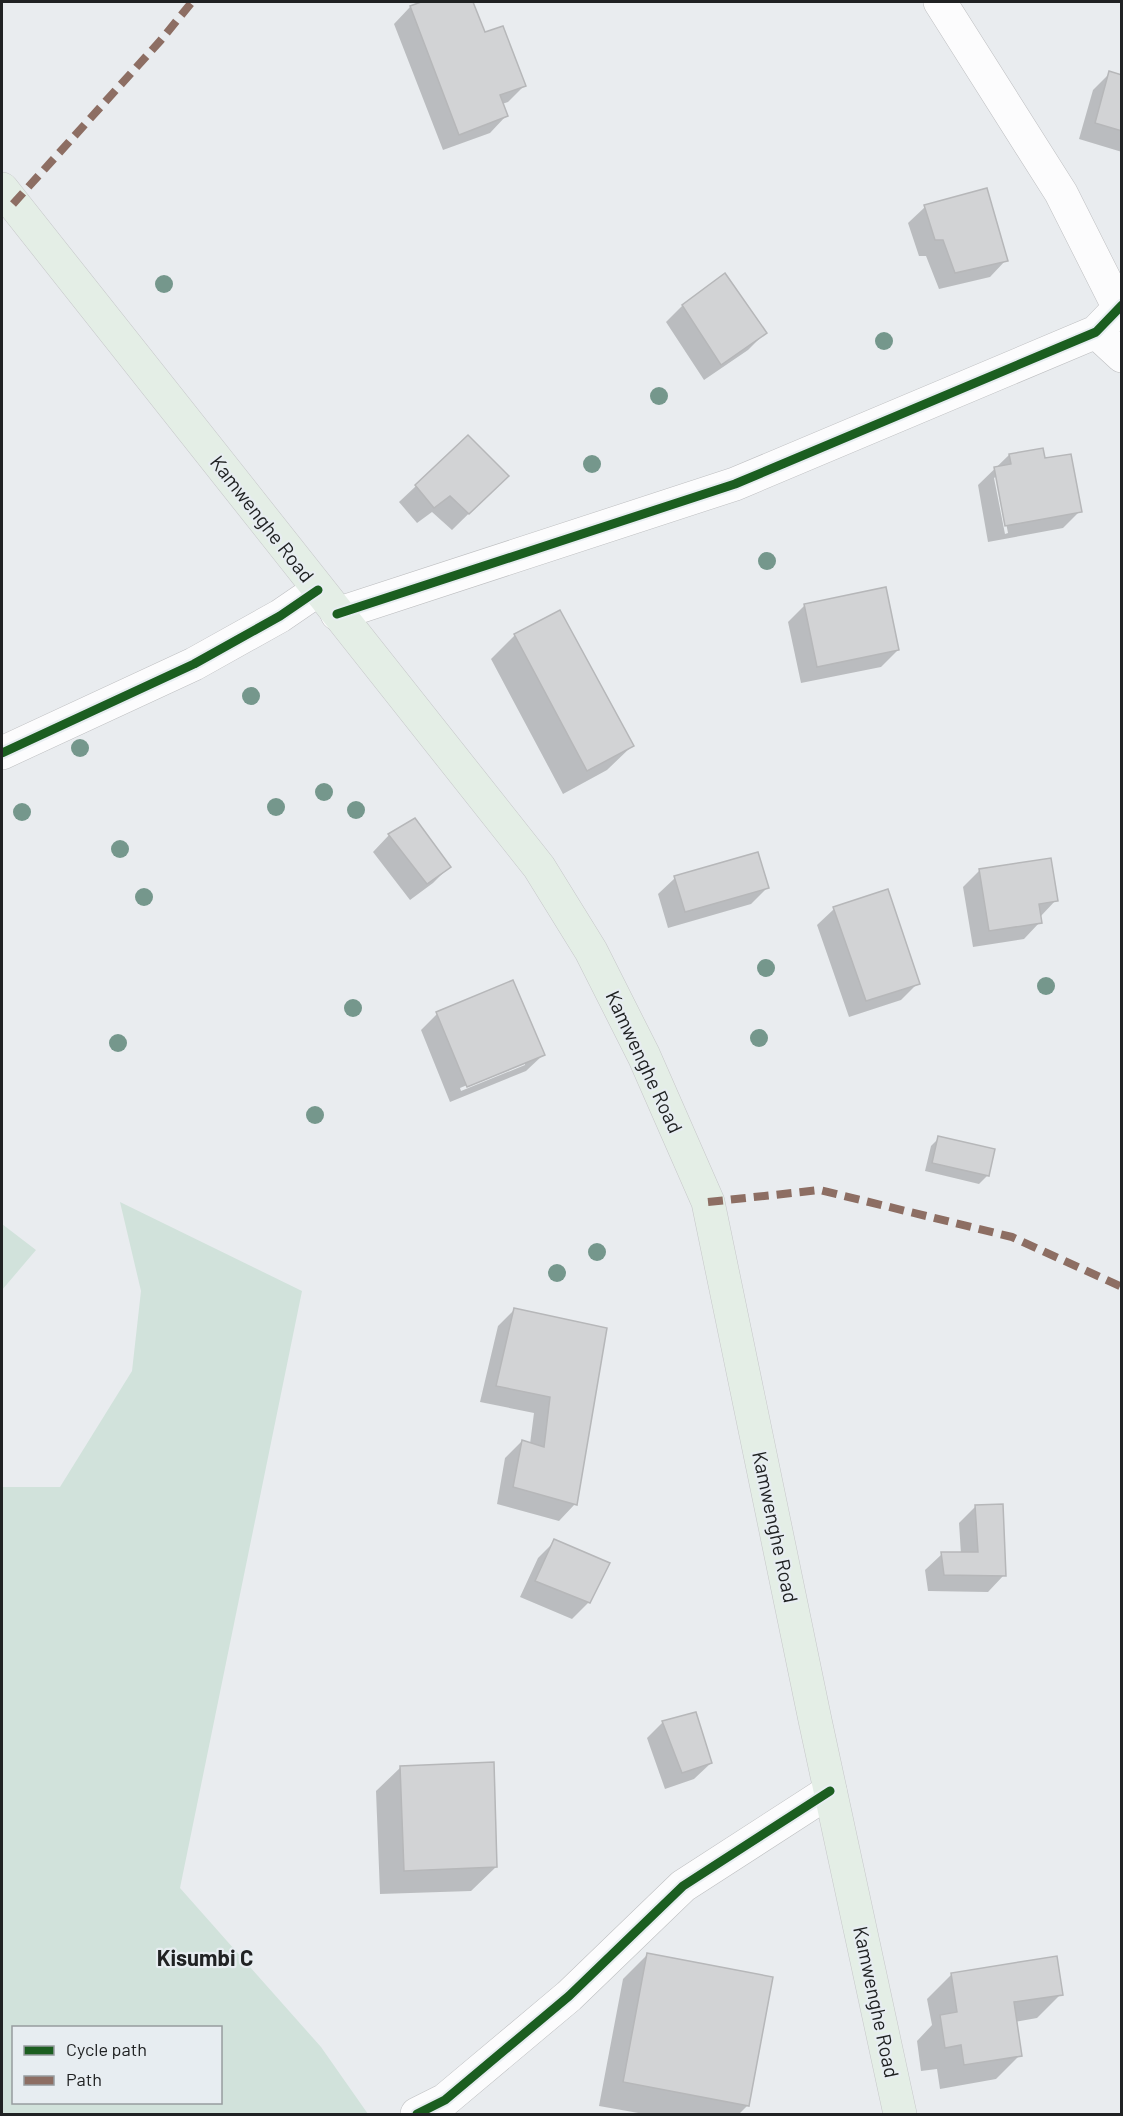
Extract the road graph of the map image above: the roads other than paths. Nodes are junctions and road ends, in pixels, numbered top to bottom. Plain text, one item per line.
1 (940, 2) edge
2 (2, 189) edge
3 (1120, 306) edge
4 (1096, 332) junction
5 (1122, 356) edge
6 (328, 602) junction
7 (2, 753) edge
8 (830, 1791) junction
9 (417, 2115) edge
10 (900, 2115) edge

1 - 3 street
2 - 6 main road, Kamwenghe Road
3 - 4 street
4 - 5 street
4 - 6 street
6 - 7 street
6 - 8 main road, Kamwenghe Road
8 - 9 street
8 - 10 main road, Kamwenghe Road

